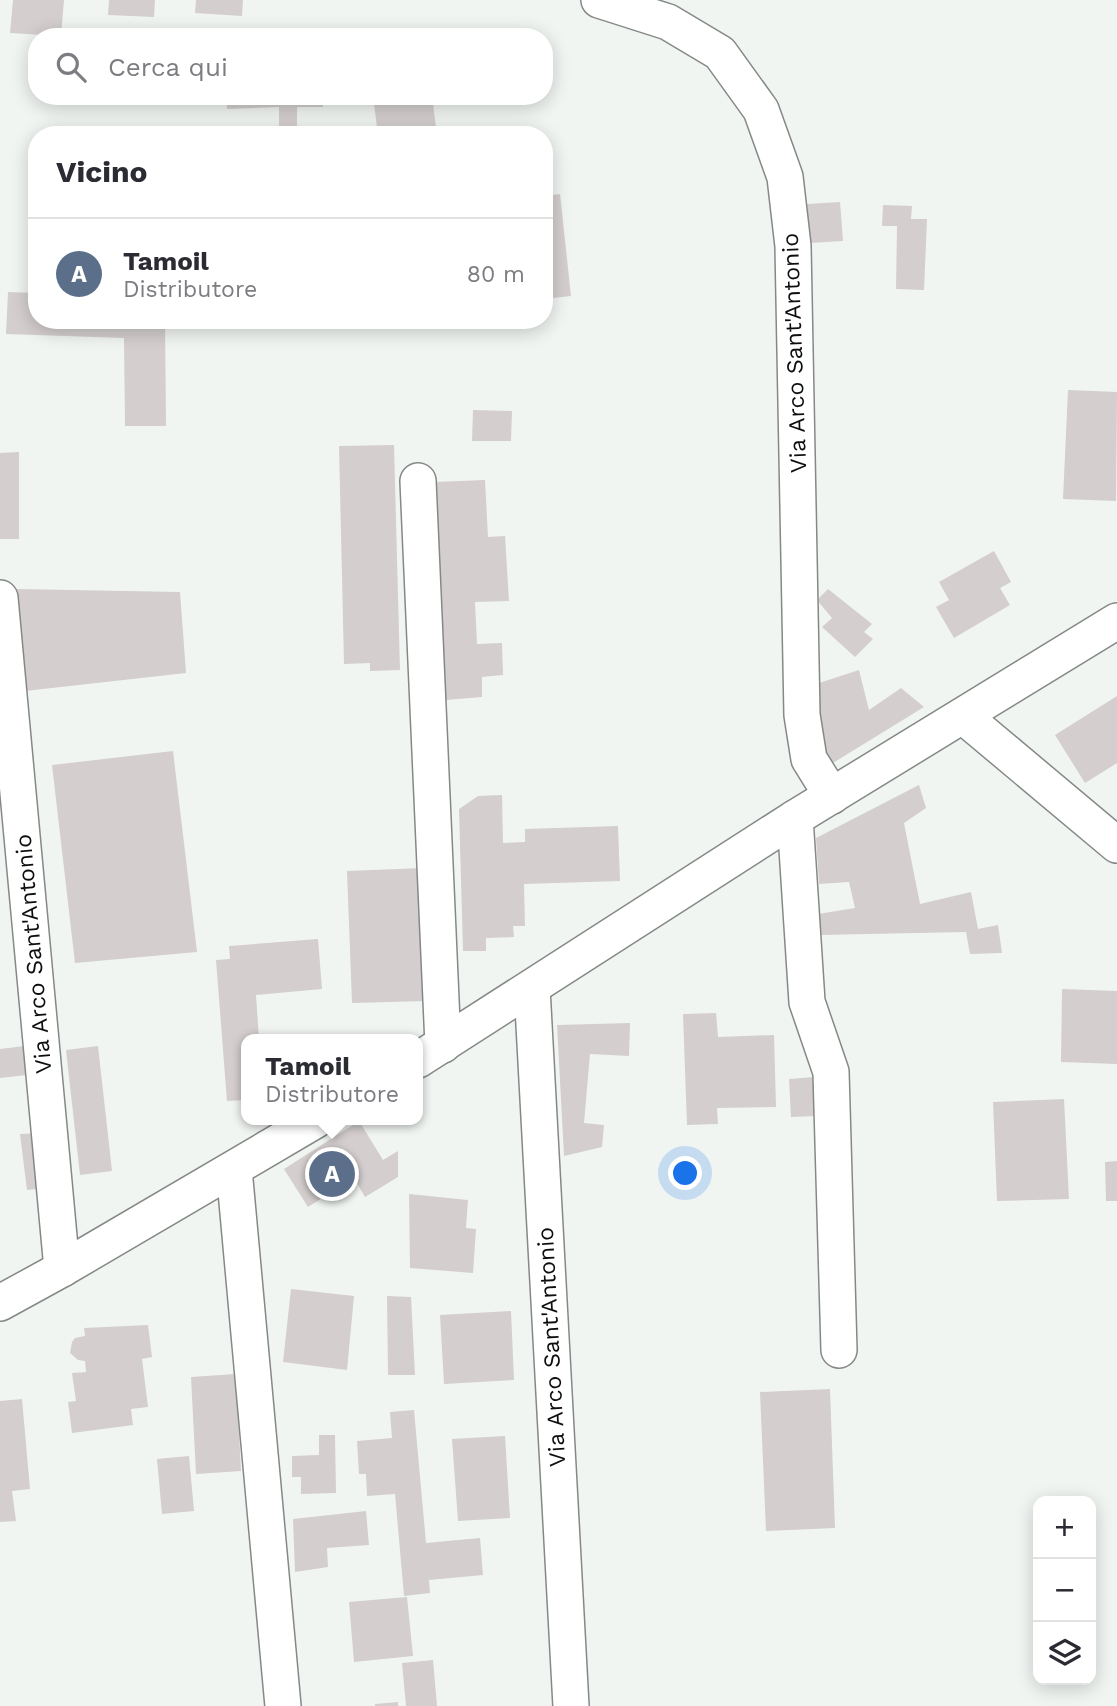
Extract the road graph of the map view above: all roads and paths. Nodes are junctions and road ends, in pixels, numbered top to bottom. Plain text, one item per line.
1 (599, 0) edge
2 (418, 481) dead end
3 (0, 598) edge
4 (1117, 621) edge
5 (963, 716) junction
6 (832, 796) junction
7 (795, 818) junction
8 (1117, 845) edge
9 (532, 988) junction
10 (430, 1052) edge
11 (308, 1125) edge
12 (234, 1169) junction
13 (62, 1269) junction
14 (0, 1303) edge
15 (839, 1350) dead end
16 (283, 1706) edge
17 (571, 1706) edge

1 - 6 street, Via Arco Sant'Antonio
2 - 10 street
3 - 13 street, Via Arco Sant'Antonio
4 - 5 street
5 - 6 street
5 - 8 street
6 - 7 street
7 - 9 street
7 - 15 street
9 - 10 street
9 - 17 street, Via Arco Sant'Antonio
11 - 12 street
12 - 13 street
12 - 16 street
13 - 14 street

